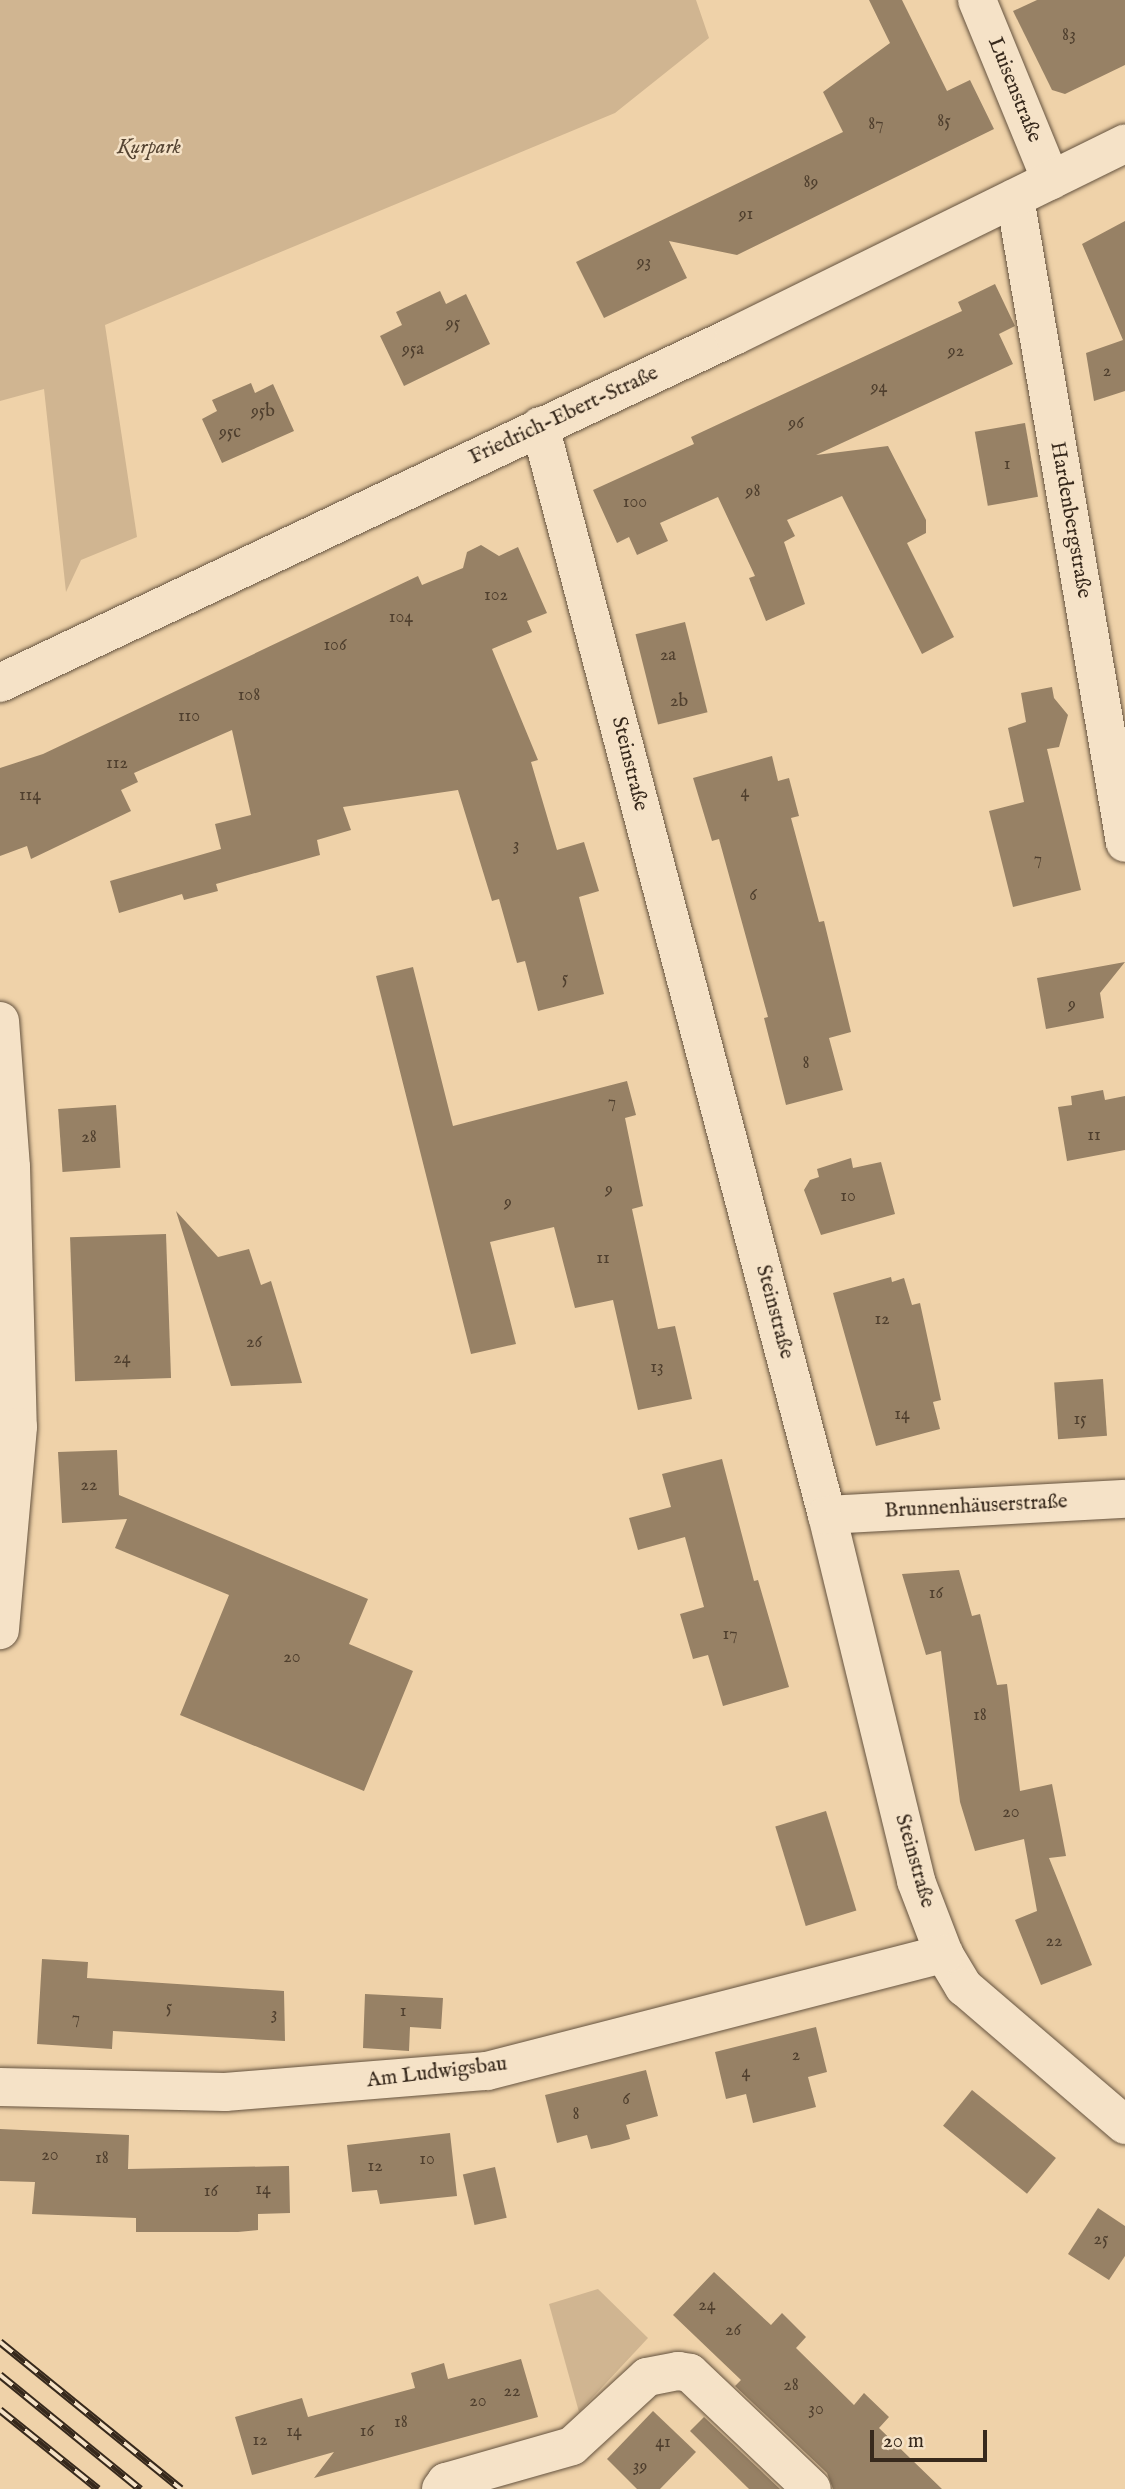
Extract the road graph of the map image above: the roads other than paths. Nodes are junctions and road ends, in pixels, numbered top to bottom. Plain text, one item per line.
1 (977, 0) edge
2 (1125, 144) edge
3 (1051, 180) junction
4 (1014, 198) junction
5 (540, 426) junction
6 (0, 683) edge
7 (1125, 842) edge
8 (0, 1021) edge
9 (1125, 1499) edge
10 (827, 1515) junction
11 (0, 1630) edge
12 (944, 1954) junction
13 (0, 2087) edge
14 (1125, 2125) edge
15 (441, 2489) edge
16 (812, 2489) edge

1 - 3 street, Luisenstraße
2 - 3 street, Friedrich-Ebert-Straße
3 - 4 street, Friedrich-Ebert-Straße
4 - 5 street, Friedrich-Ebert-Straße
4 - 7 street, Hardenbergstraße
5 - 6 street, Friedrich-Ebert-Straße
5 - 10 street, Steinstraße
8 - 11 street
9 - 10 street, Brunnenhäuserstraße
10 - 12 street, Steinstraße
12 - 13 street, Am Ludwigsbau
12 - 14 street, Steinstraße
15 - 16 street

